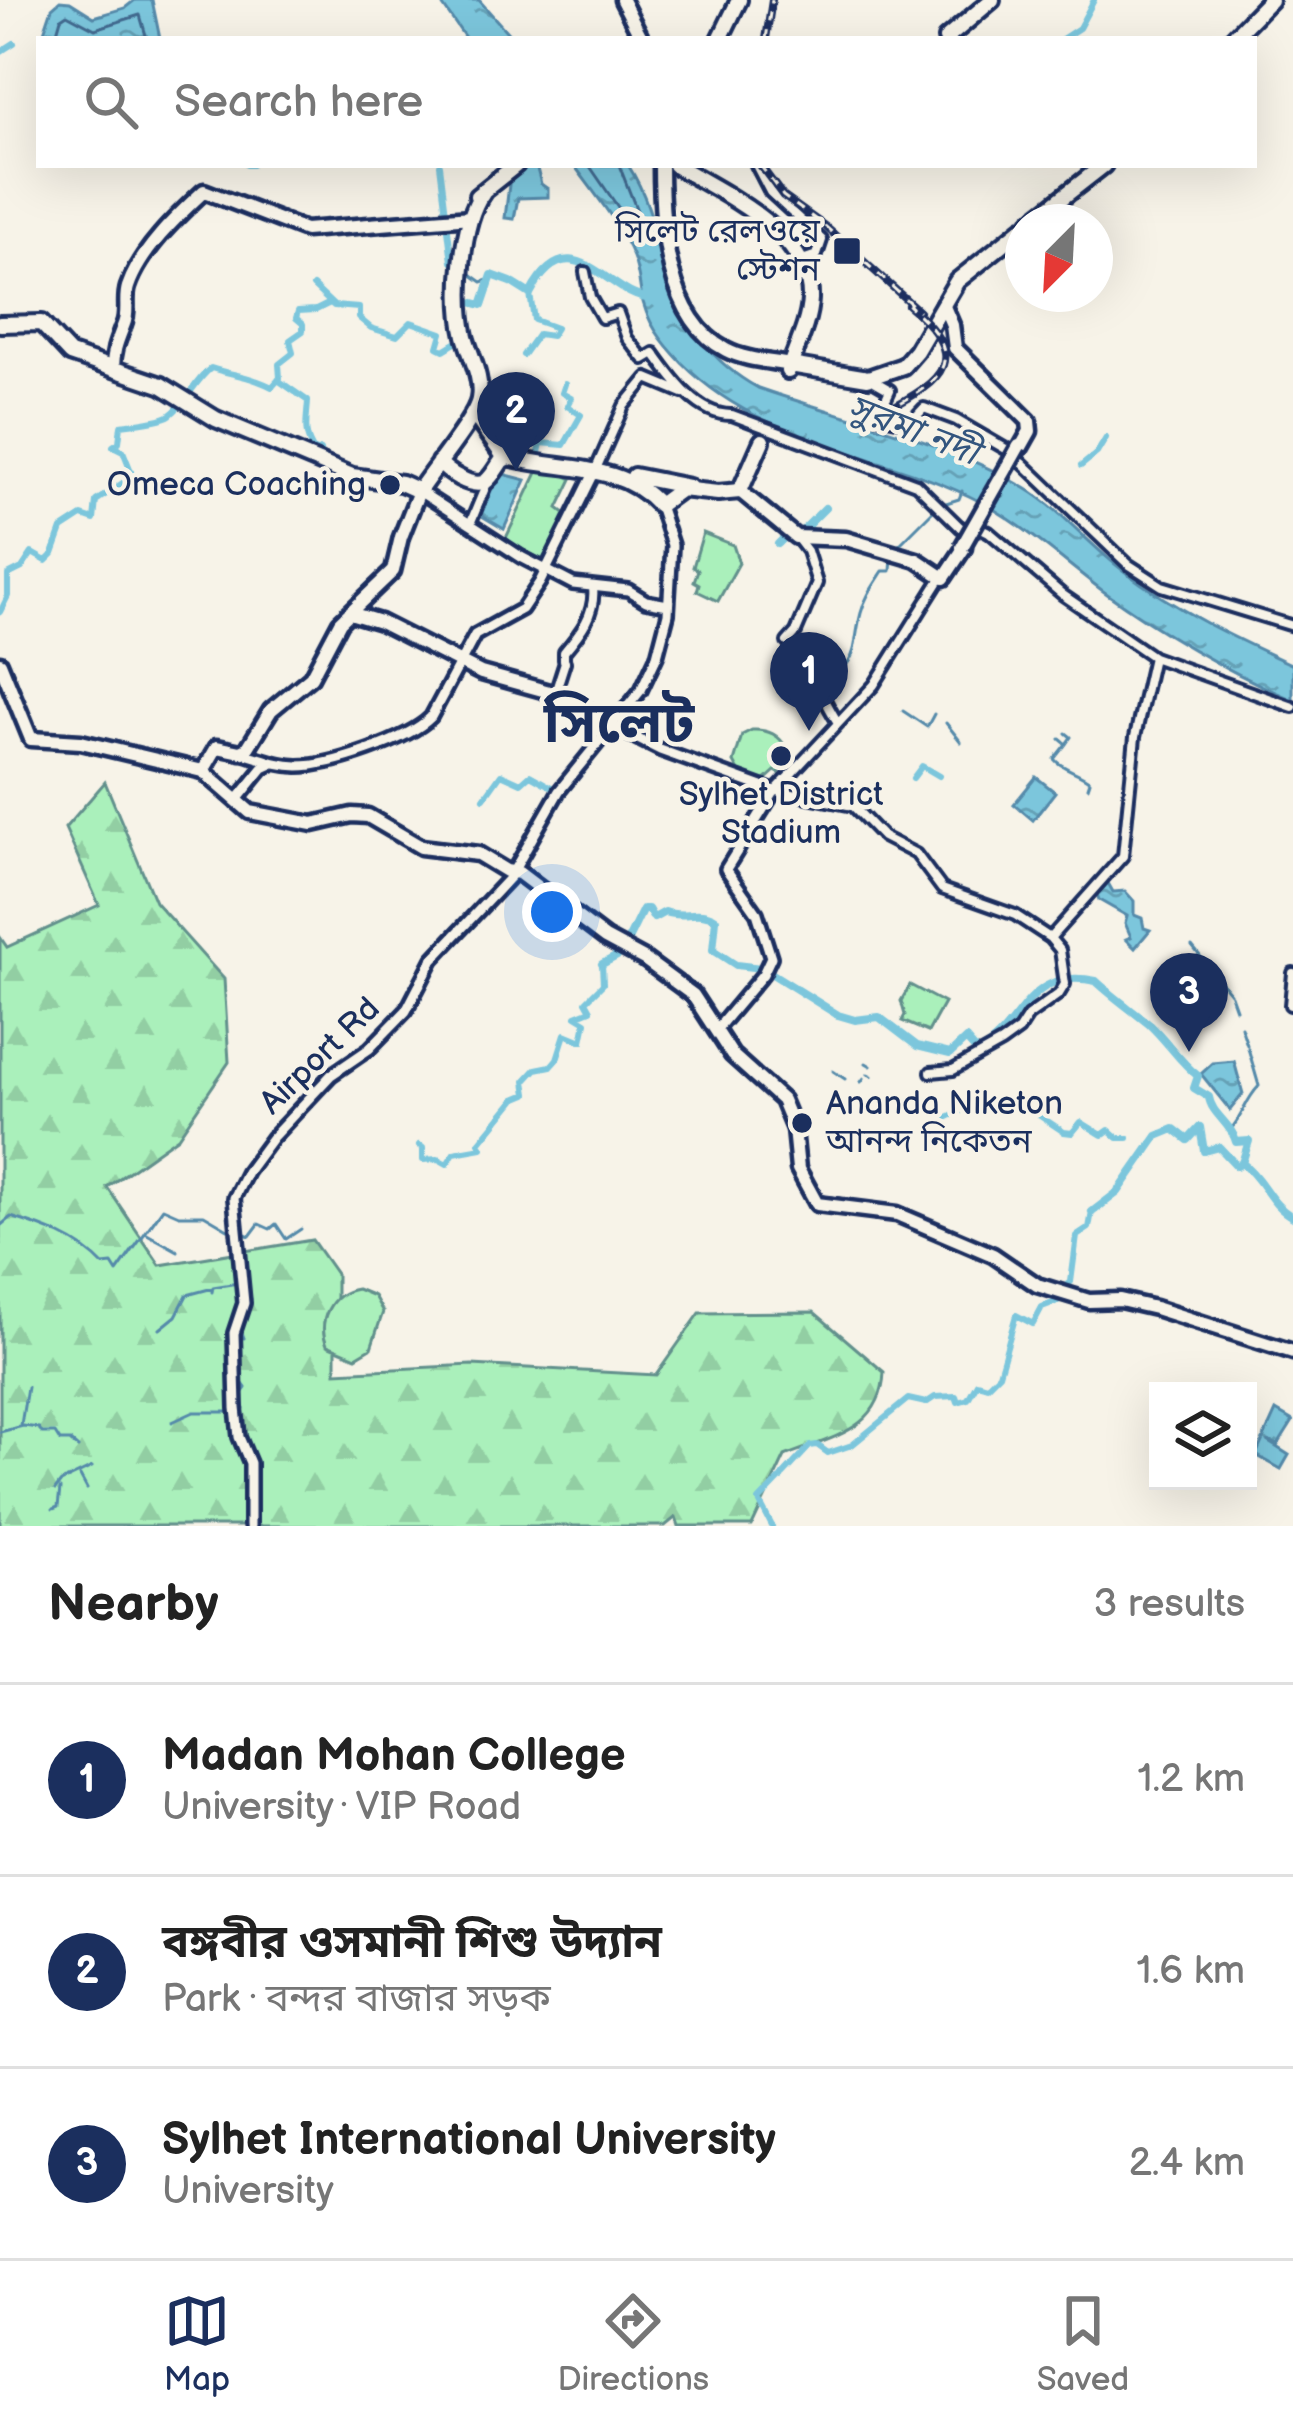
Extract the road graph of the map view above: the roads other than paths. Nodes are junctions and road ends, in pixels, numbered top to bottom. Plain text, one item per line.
1 (739, 0) edge
2 (992, 0) edge
3 (1270, 0) edge
4 (629, 3) edge
5 (642, 36) edge
6 (721, 36) edge
7 (950, 36) edge
8 (1235, 36) edge
9 (512, 168) edge
10 (668, 168) edge
11 (672, 168) edge
12 (758, 168) edge
13 (1100, 168) edge
14 (1054, 204) edge
15 (470, 217) junction
16 (1005, 242) edge
17 (790, 243) junction
18 (802, 260) junction
19 (585, 272) dead end
20 (942, 306) junction
21 (807, 315) junction
22 (0, 325) edge
23 (113, 368) junction
24 (789, 368) junction
25 (868, 378) junction
26 (694, 399) junction
27 (475, 414) junction
28 (762, 441) dead end
29 (504, 458) junction
30 (439, 466) junction
31 (595, 470) junction
32 (489, 478) junction
33 (419, 490) junction
34 (740, 491) junction
35 (663, 505) junction
36 (469, 526) junction
37 (793, 534) junction
38 (546, 570) junction
39 (943, 578) junction
40 (593, 587) junction
41 (668, 605) junction
42 (354, 611) junction
43 (1293, 626) edge
44 (1153, 657) junction
45 (0, 663) edge
46 (458, 663) junction
47 (556, 693) junction
48 (1293, 706) edge
49 (836, 721) junction
50 (614, 727) junction
51 (257, 758) junction
52 (203, 771) junction
53 (792, 776) junction
54 (774, 792) junction
55 (236, 796) junction
56 (808, 797) junction
57 (513, 871) junction
58 (1050, 938) junction
59 (1293, 973) edge
60 (1290, 1005) dead end
61 (715, 1031) junction
62 (935, 1075) dead end
63 (1293, 1353) edge
64 (250, 1526) edge

1 - 6 highway
2 - 7 highway
3 - 8 highway
4 - 5 main road
9 - 15 highway
10 - 24 main road
11 - 17 highway
12 - 18 street
13 - 14 highway
15 - 23 main road
15 - 27 highway
16 - 20 highway
17 - 18 highway
17 - 21 highway
18 - 21 highway
19 - 26 street
20 - 25 highway
20 - 39 main road, bridge
21 - 24 highway
22 - 23 highway
23 - 33 highway
24 - 25 highway
25 - 43 street
26 - 31 street
26 - 44 street
27 - 29 main road
27 - 30 highway
28 - 34 highway
29 - 31 highway
29 - 32 highway
30 - 32 highway
30 - 33 highway
31 - 34 highway
31 - 35 highway
31 - 38 main road
32 - 36 street
33 - 36 main road
33 - 42 main road
34 - 35 highway
34 - 37 main road
35 - 41 main road, Airport Rd
36 - 38 main road
37 - 39 main road
37 - 49 street
38 - 40 main road
38 - 46 main road
39 - 49 street
40 - 41 main road
40 - 47 street
41 - 50 main road, Airport Rd
42 - 46 main road
42 - 51 main road
44 - 48 street
44 - 58 street
45 - 52 main road
46 - 47 main road
46 - 51 main road
47 - 50 main road
49 - 53 street
50 - 54 main road
50 - 57 main road, Airport Rd
51 - 52 main road
51 - 55 main road
52 - 55 main road
53 - 54 street
53 - 56 street
54 - 56 street
54 - 61 main road
55 - 57 main road
56 - 58 street
57 - 61 main road
57 - 64 main road, Airport Rd
58 - 62 street
59 - 60 street
61 - 63 main road

